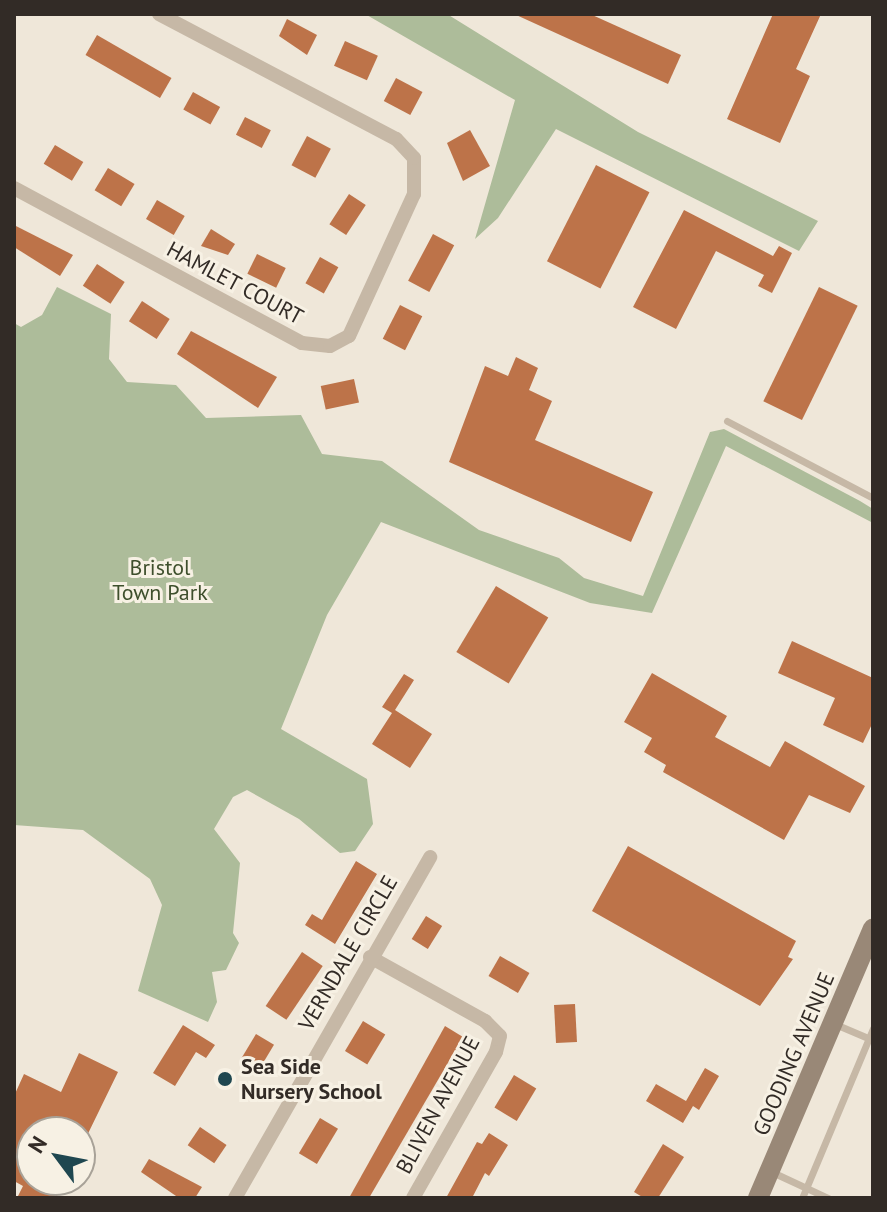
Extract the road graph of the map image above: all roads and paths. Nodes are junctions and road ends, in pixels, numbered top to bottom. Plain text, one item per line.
1 (159, 14) edge
2 (14, 188) edge
3 (727, 421) dead end
4 (873, 498) edge
5 (430, 857) dead end
6 (873, 928) edge
7 (370, 957) junction
8 (833, 1023) junction
9 (873, 1028) edge
10 (871, 1039) edge
11 (770, 1172) junction
12 (806, 1188) junction
13 (235, 1198) edge
14 (413, 1198) edge
15 (758, 1198) edge
16 (802, 1198) edge
17 (828, 1198) edge

1 - 2 street, HAMLET COURT
3 - 4 lane
5 - 7 street, VERNDALE CIRCLE
6 - 8 main road, GOODING AVENUE
7 - 13 street, VERNDALE CIRCLE
7 - 14 street, BLIVEN AVENUE
8 - 10 lane
8 - 11 main road, GOODING AVENUE
9 - 10 lane
10 - 12 lane
11 - 12 lane
11 - 15 main road, GOODING AVENUE
12 - 16 lane
12 - 17 lane

